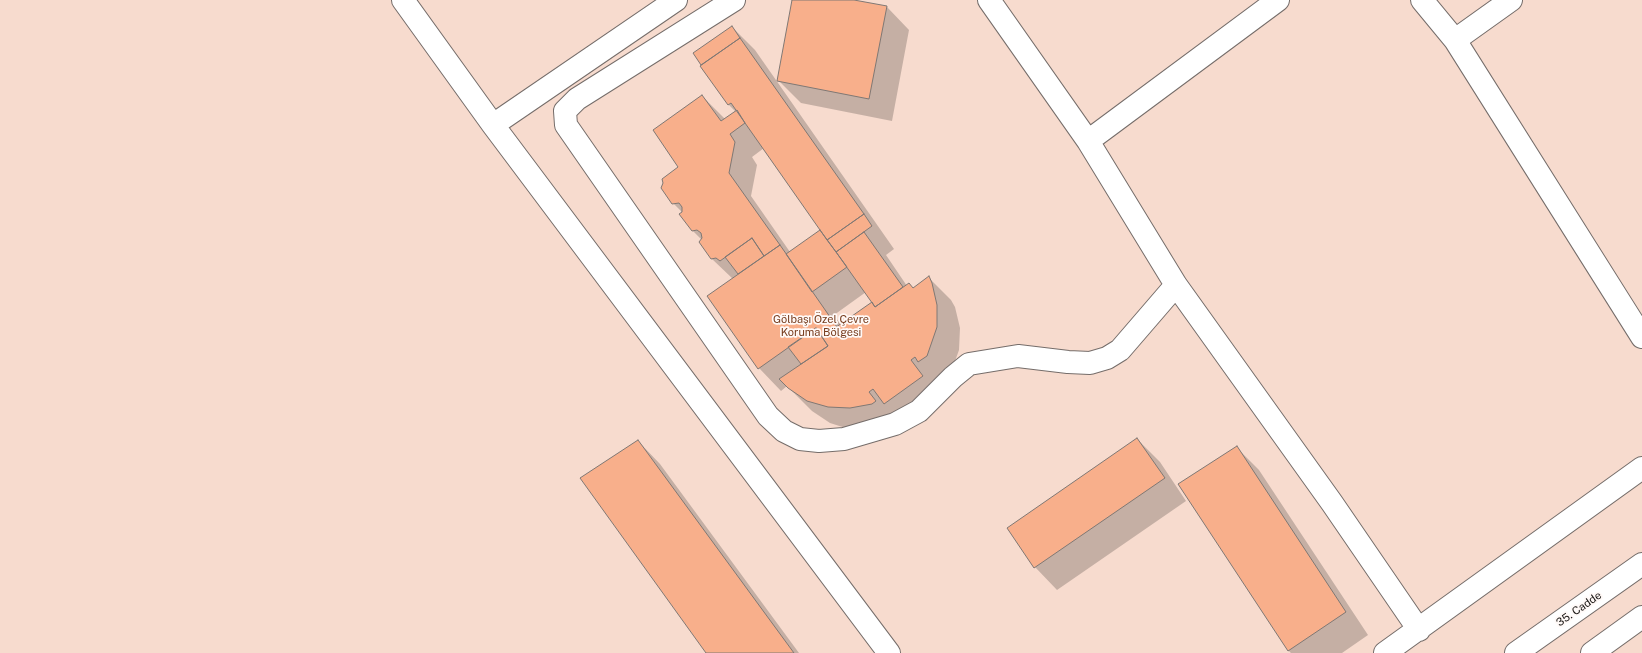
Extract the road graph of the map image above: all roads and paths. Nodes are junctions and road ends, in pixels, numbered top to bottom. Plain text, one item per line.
1 (403, 0) edge
2 (676, 0) edge
3 (734, 0) edge
4 (989, 0) edge
5 (1278, 0) edge
6 (1422, 0) edge
7 (1511, 0) edge
8 (1455, 40) junction
9 (494, 125) junction
10 (1088, 141) junction
11 (1176, 285) junction
12 (1642, 337) edge
13 (1642, 468) edge
14 (1642, 564) edge
15 (1642, 617) edge
16 (1419, 630) junction
17 (889, 653) edge
18 (1385, 653) edge
19 (1516, 653) edge
20 (1592, 653) edge

1 - 9 street
2 - 9 street
3 - 11 street
4 - 10 street
5 - 10 street
6 - 8 street
7 - 8 street
8 - 12 street
9 - 17 street
10 - 11 street
11 - 16 street
13 - 16 street
14 - 19 street, 35. Cadde
15 - 20 street
16 - 18 street

